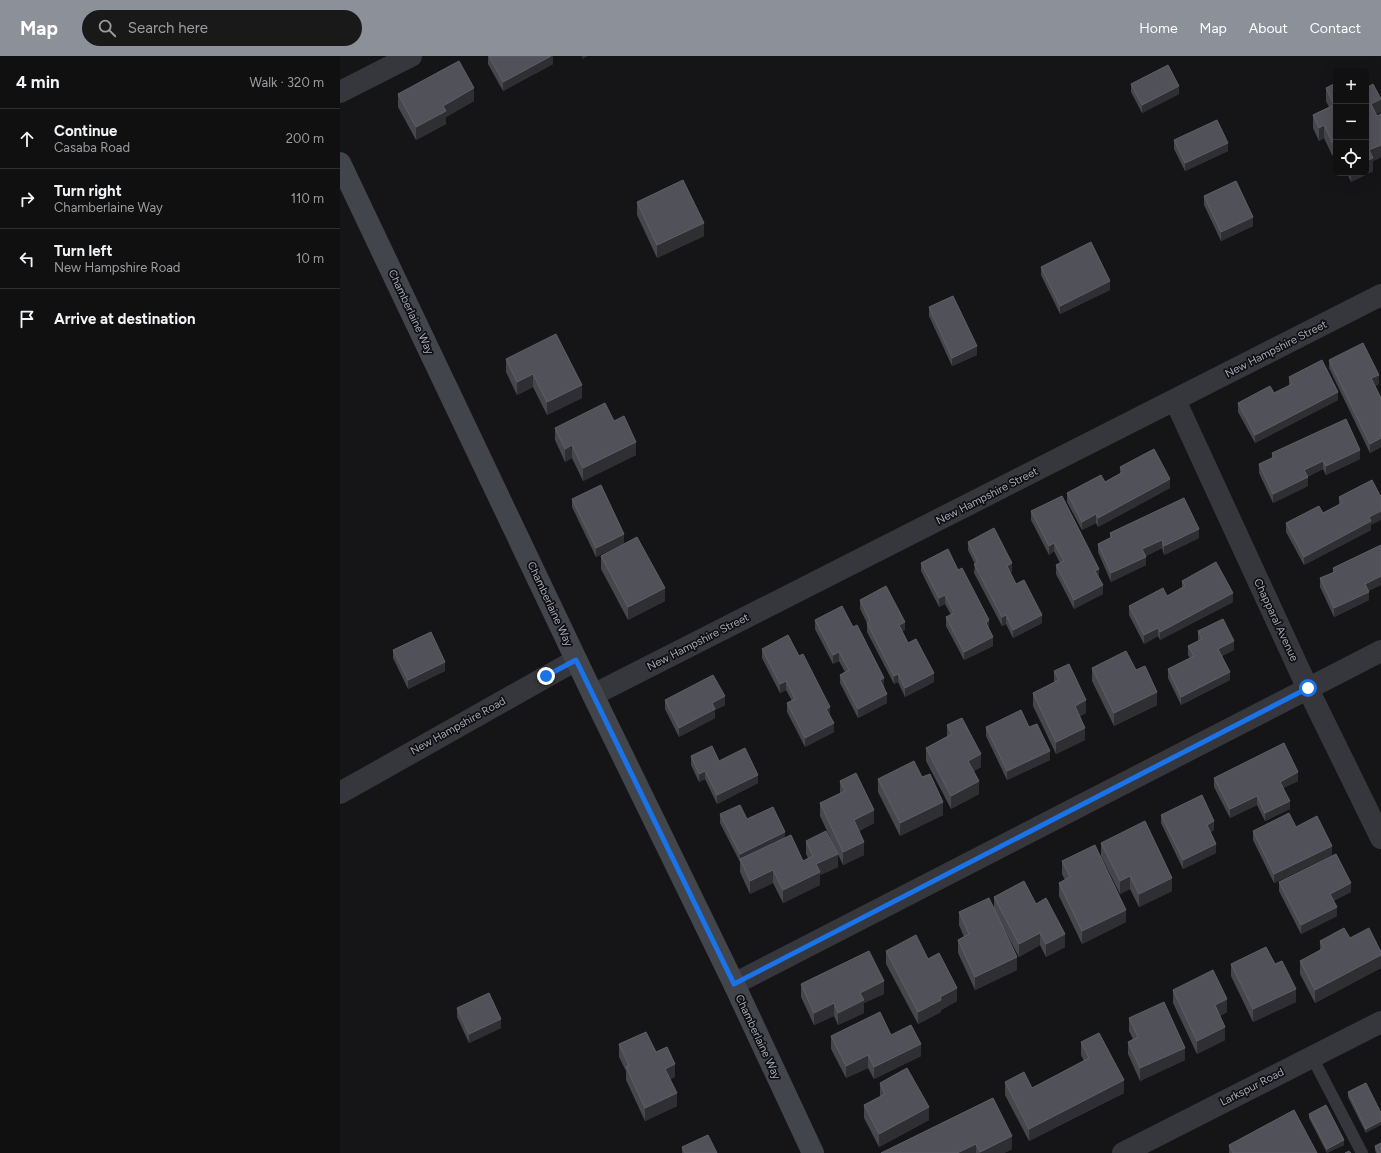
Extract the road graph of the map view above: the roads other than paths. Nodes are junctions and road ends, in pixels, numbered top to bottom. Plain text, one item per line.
1 (411, 56) edge
2 (340, 92) edge
3 (340, 163) edge
4 (1381, 295) edge
5 (1175, 400) junction
6 (1381, 651) edge
7 (576, 660) junction
8 (1308, 688) junction
9 (593, 695) junction
10 (340, 793) edge
11 (1381, 838) edge
12 (734, 984) junction
13 (1381, 1022) edge
14 (1312, 1057) junction
15 (813, 1153) edge
16 (1123, 1153) edge
17 (1362, 1153) edge

1 - 2 street
3 - 7 main road, Chamberlaine Way
4 - 5 street, New Hampshire Street
5 - 8 street, Chapparal Avenue
5 - 9 street, New Hampshire Street
6 - 8 street
7 - 9 main road, Chamberlaine Way
7 - 10 street, New Hampshire Road
8 - 11 street, Chapparal Avenue
8 - 12 street
9 - 12 main road, Chamberlaine Way
12 - 15 main road, Chamberlaine Way
13 - 14 street, Larkspur Road
14 - 16 street, Larkspur Road
14 - 17 lane

